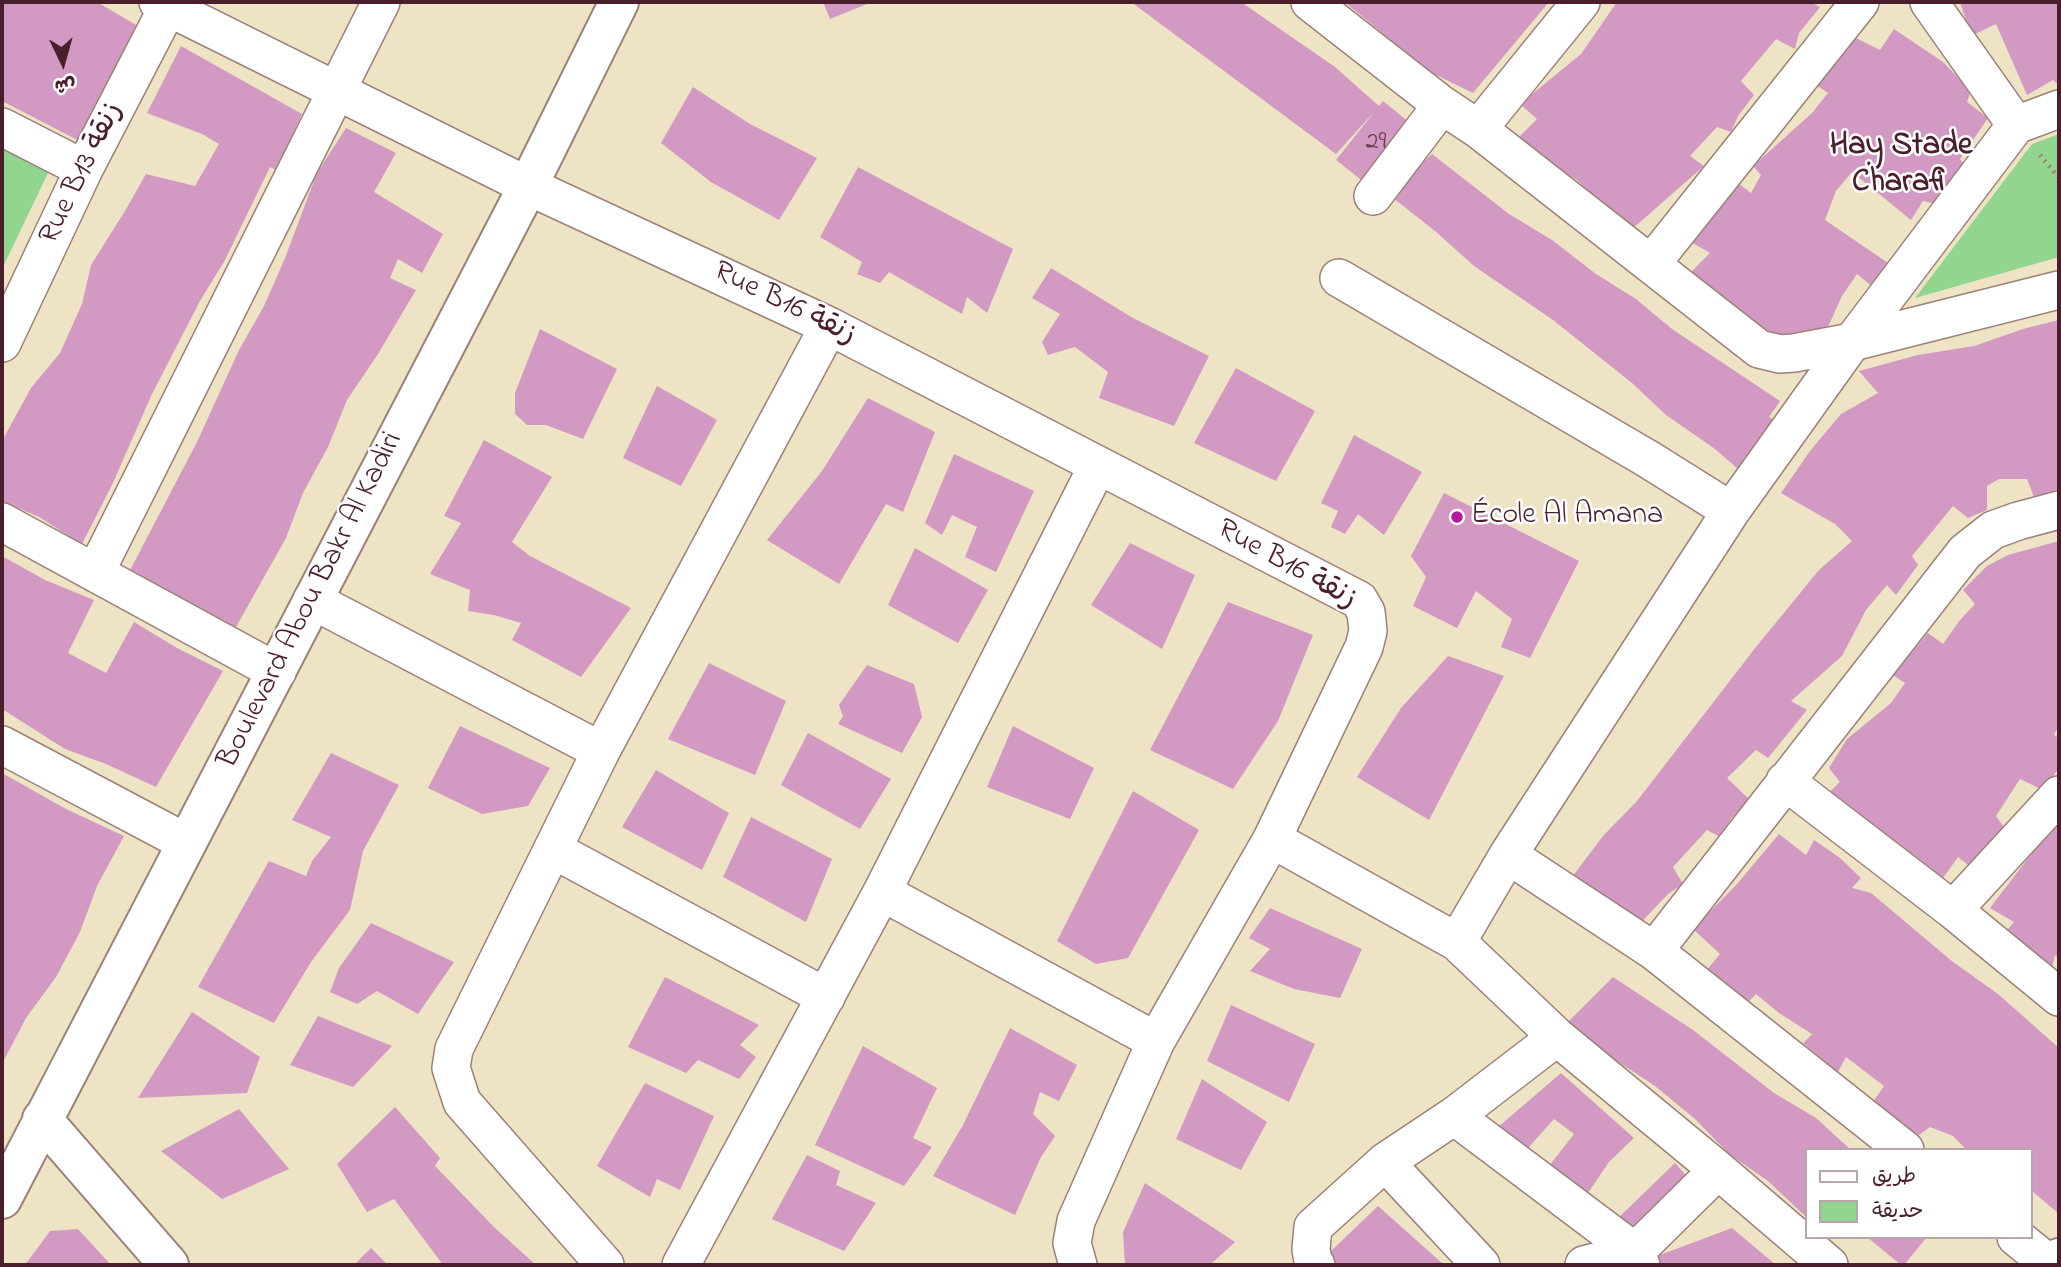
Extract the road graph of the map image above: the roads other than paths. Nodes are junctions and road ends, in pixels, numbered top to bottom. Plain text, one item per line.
1 (381, 2) edge
2 (619, 2) edge
3 (1310, 2) edge
4 (1581, 2) edge
5 (1860, 2) edge
6 (1928, 2) edge
7 (163, 4) edge
8 (335, 91) junction
9 (1442, 105) junction
10 (2059, 108) edge
11 (2016, 125) junction
12 (2, 127) edge
13 (1478, 129) junction
14 (84, 169) junction
15 (528, 186) junction
16 (1373, 196) dead end
17 (1651, 264) junction
18 (1339, 278) dead end
19 (2059, 290) edge
20 (829, 326) junction
21 (1852, 342) junction
22 (2, 343) edge
23 (1098, 465) junction
24 (2059, 510) edge
25 (1731, 511) junction
26 (2, 522) edge
27 (95, 573) junction
28 (312, 600) junction
29 (276, 672) junction
30 (2, 745) edge
31 (601, 751) junction
32 (1785, 781) junction
33 (2059, 795) edge
34 (1272, 839) junction
35 (185, 842) junction
36 (554, 850) junction
37 (1508, 855) junction
38 (882, 892) junction
39 (1953, 910) junction
40 (1457, 942) junction
41 (1654, 951) junction
42 (826, 997) junction
43 (2059, 998) edge
44 (1557, 1037) junction
45 (1156, 1041) junction
46 (1454, 1116) junction
47 (42, 1119) junction
48 (1902, 1148) edge
49 (1385, 1162) junction
50 (1718, 1170) junction
51 (2, 1199) edge
52 (2019, 1239) edge
53 (1638, 1259) edge
54 (2049, 1262) edge
55 (169, 1265) edge
56 (605, 1265) edge
57 (681, 1265) edge
58 (1078, 1265) edge
59 (1316, 1265) edge
60 (1481, 1265) edge
61 (1584, 1265) edge
62 (1829, 1265) edge

1 - 8 street
2 - 15 main road, Boulevard Abou Bakr Al Kadiri
3 - 9 street
4 - 13 street
5 - 17 street
6 - 11 street
7 - 8 street, Rue B16 زنقة
7 - 14 street, Rue B13 زنقة
8 - 15 street, Rue B16 زنقة
8 - 27 street
9 - 13 street
9 - 16 street
10 - 11 street
11 - 21 street
12 - 14 street
13 - 17 street
14 - 22 street, Rue B13 زنقة
15 - 20 street, Rue B16 زنقة
15 - 28 main road, Boulevard Abou Bakr Al Kadiri
17 - 21 street
18 - 25 street
19 - 21 street
20 - 23 street, Rue B16 زنقة
20 - 31 street
21 - 25 street
23 - 34 street, Rue B16 زنقة
23 - 38 street
24 - 32 street
25 - 37 street
26 - 27 street
27 - 29 street
28 - 29 main road, Boulevard Abou Bakr Al Kadiri
28 - 31 street
29 - 35 main road, Boulevard Abou Bakr Al Kadiri
30 - 35 street
31 - 36 street
32 - 39 street
32 - 41 street
33 - 39 street
34 - 40 street
34 - 45 street
35 - 47 main road, Boulevard Abou Bakr Al Kadiri
36 - 42 street
36 - 56 street
37 - 40 street
37 - 41 street
38 - 42 street
38 - 45 street
39 - 43 street
40 - 44 street
41 - 48 street
42 - 57 street
44 - 46 street
44 - 50 street
45 - 58 street
46 - 49 street
46 - 53 street
47 - 51 main road, Boulevard Abou Bakr Al Kadiri
47 - 55 main road
49 - 59 street
49 - 60 street
50 - 53 street
50 - 62 street
52 - 54 street
53 - 61 street

